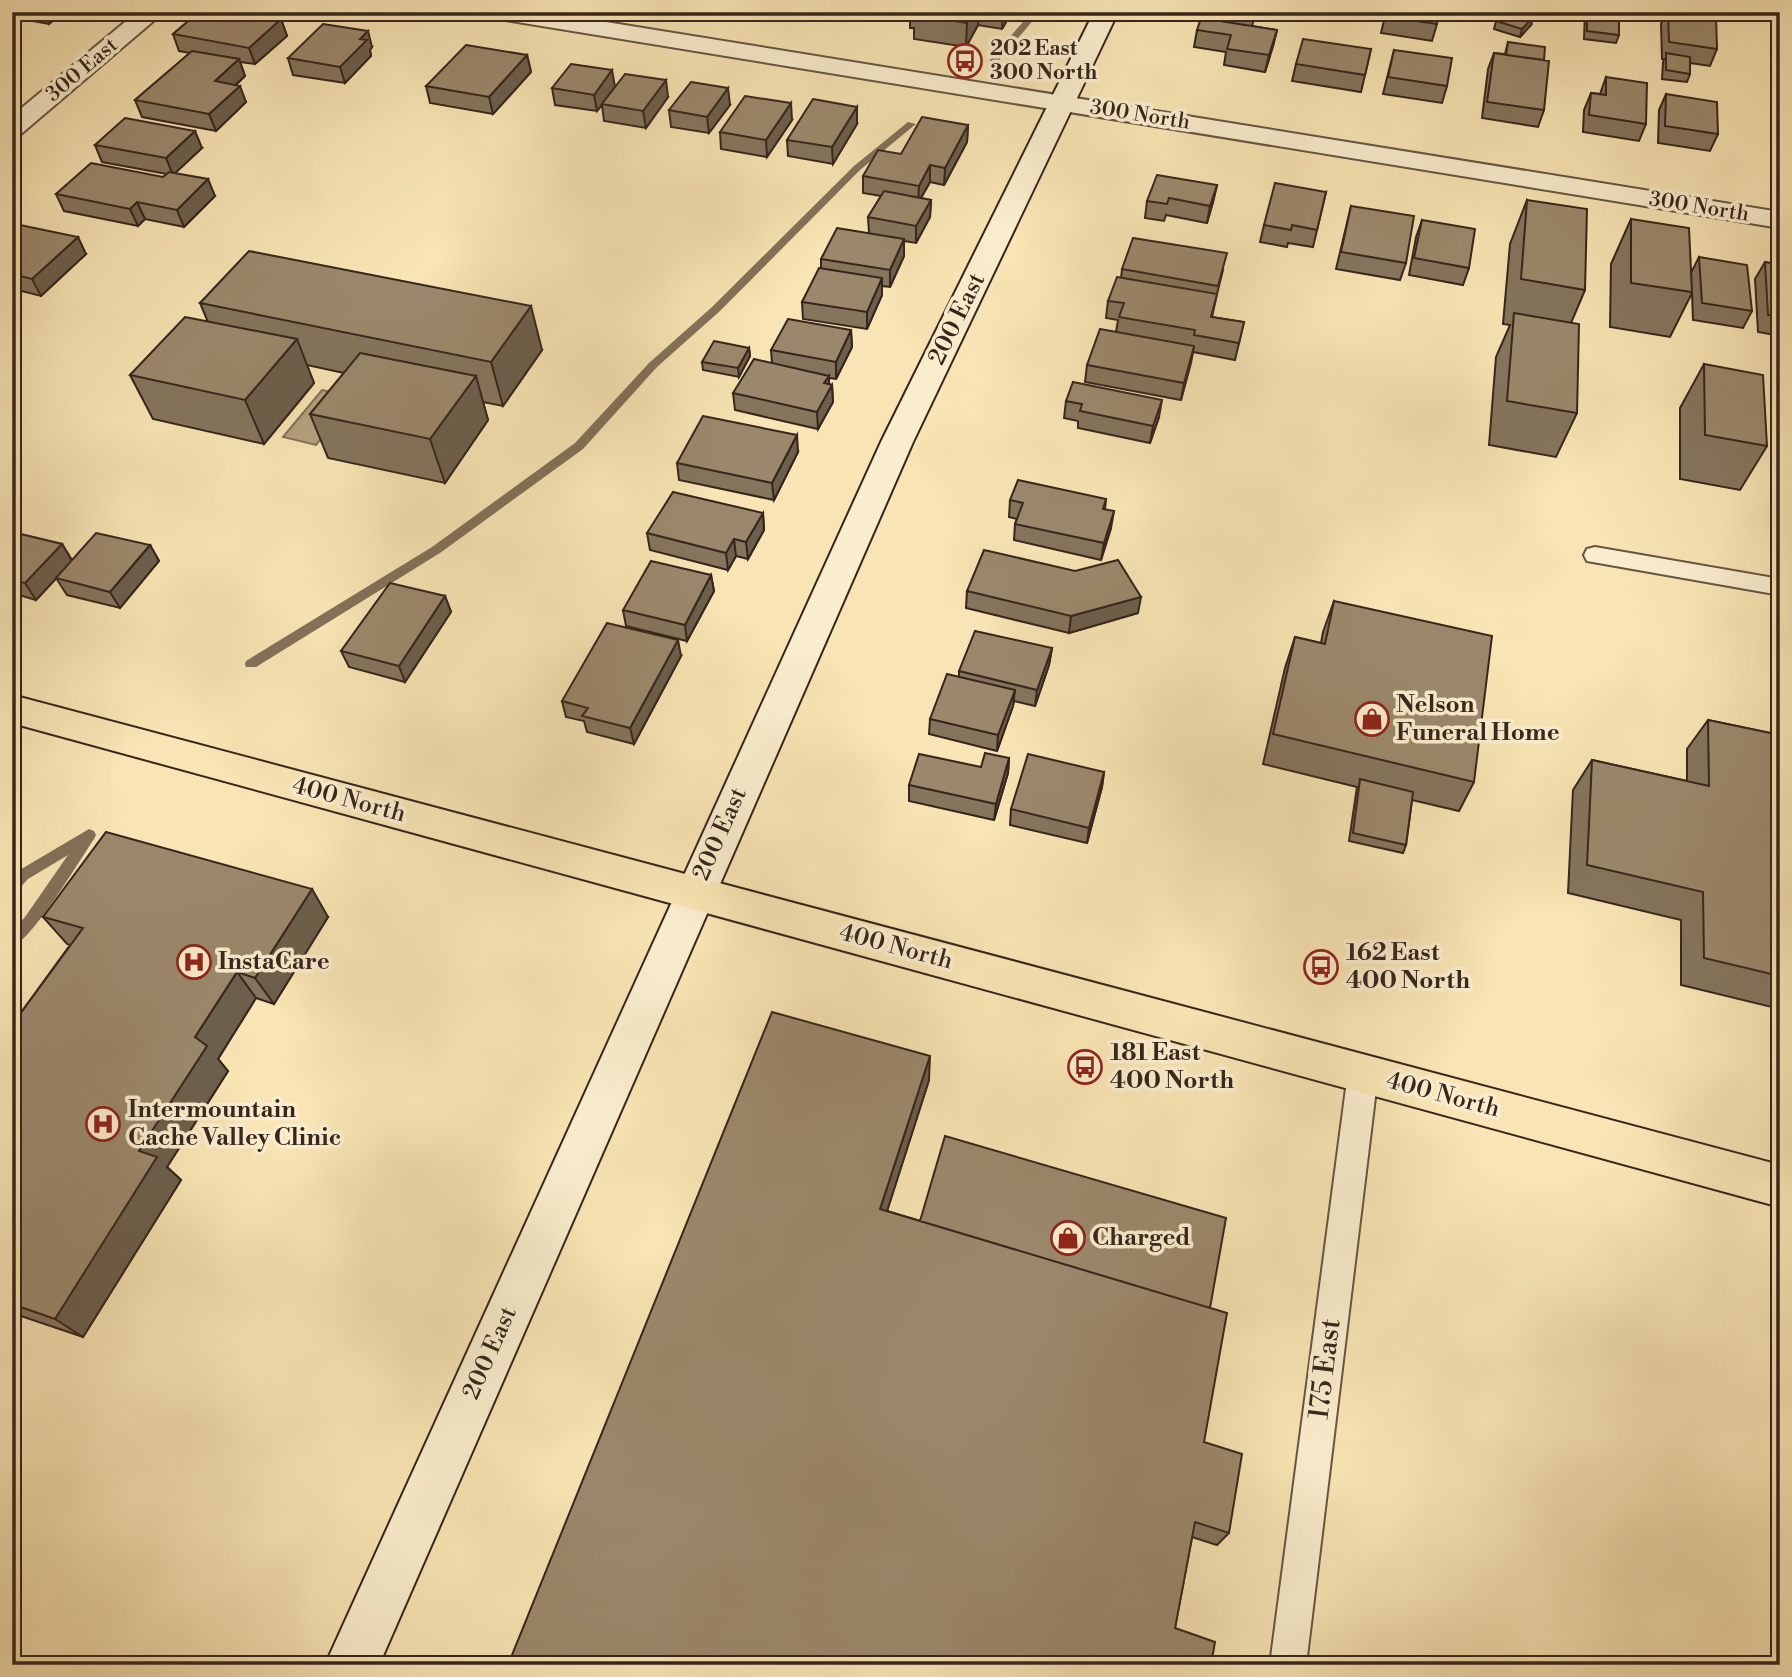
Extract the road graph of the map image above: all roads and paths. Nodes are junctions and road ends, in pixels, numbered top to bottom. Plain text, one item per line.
1 (152, 12) edge
2 (499, 12) edge
3 (1106, 12) edge
4 (1062, 102) junction
5 (12, 129) edge
6 (1780, 220) edge
7 (1595, 555) dead end
8 (1780, 587) edge
9 (12, 709) edge
10 (694, 893) junction
11 (1363, 1073) junction
12 (1780, 1186) edge
13 (352, 1665) edge
14 (1288, 1665) edge

1 - 5 street, 300 East
2 - 4 street, 300 North
3 - 4 street, 200 East
4 - 6 street, 300 North
4 - 10 street, 200 East
7 - 8 lane
9 - 10 main road, 400 North
10 - 11 main road, 400 North
10 - 13 street, 200 East
11 - 12 main road, 400 North
11 - 14 lane, 175 East

